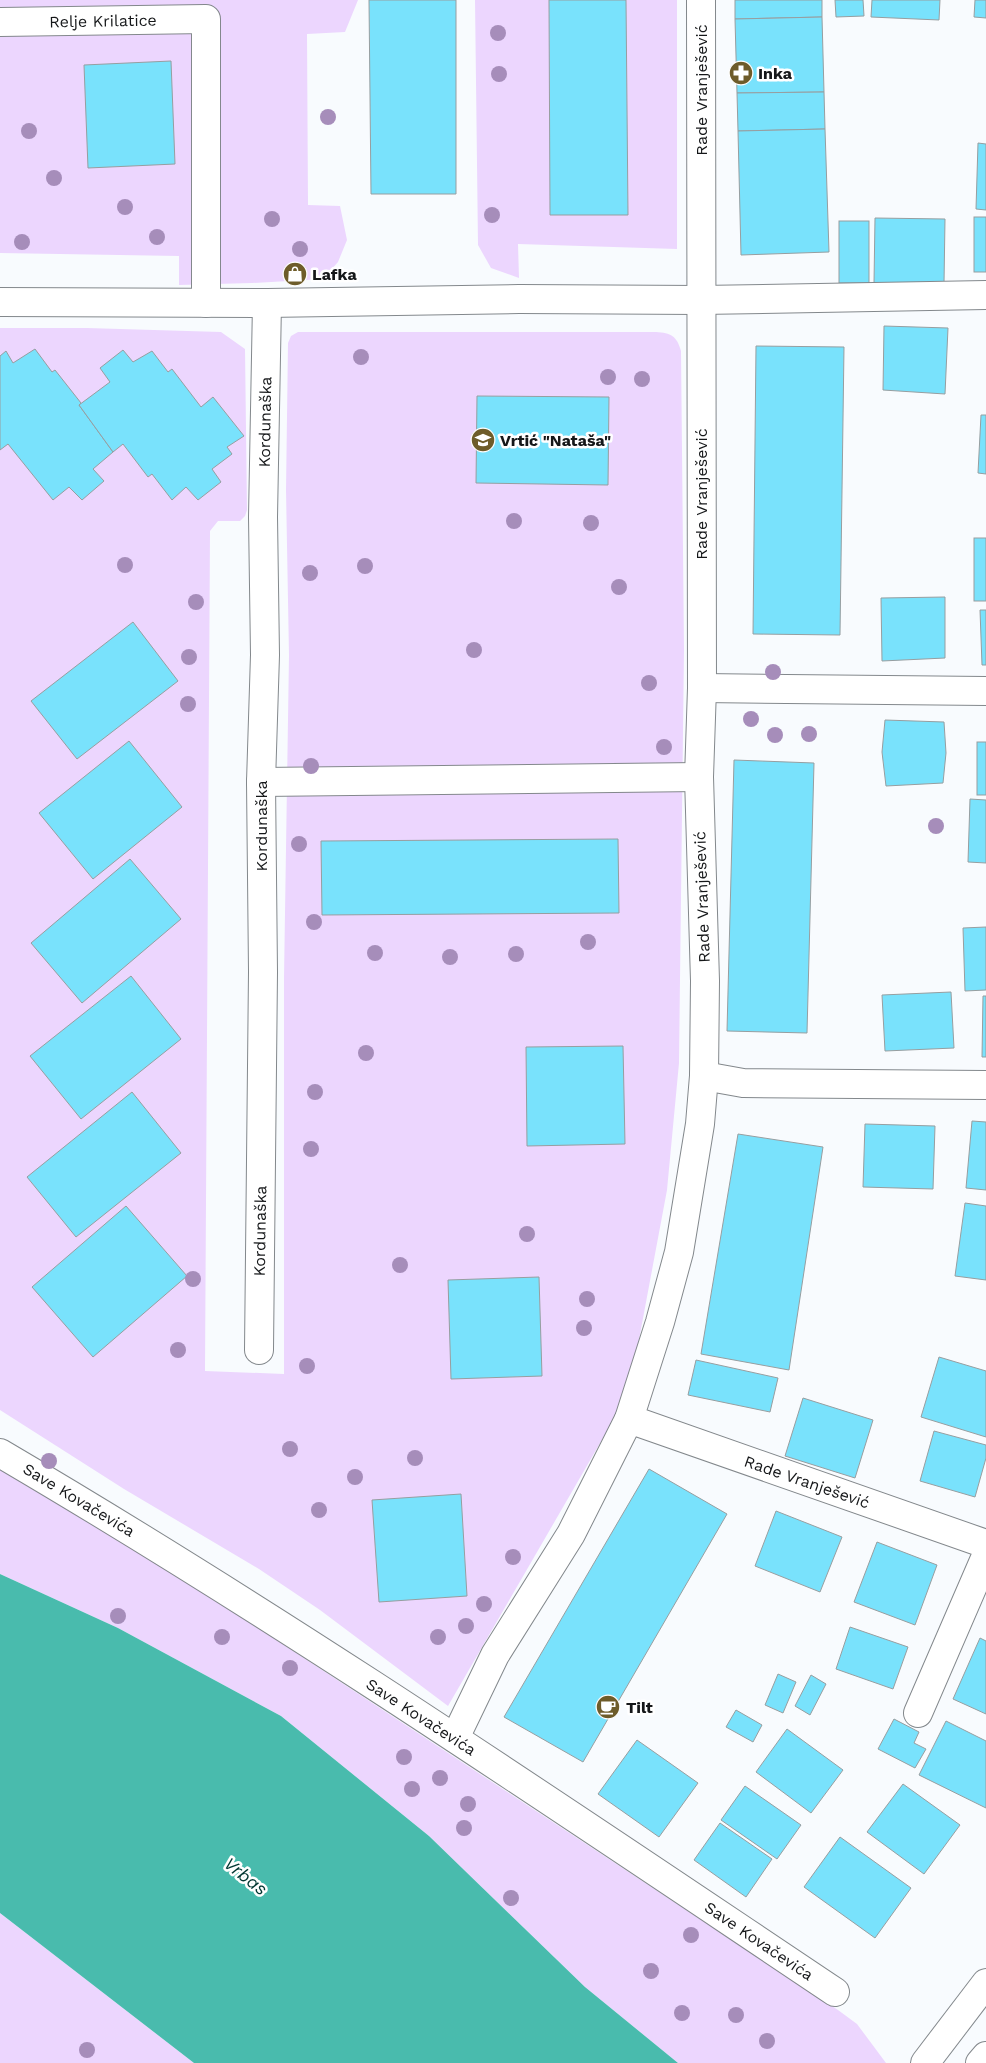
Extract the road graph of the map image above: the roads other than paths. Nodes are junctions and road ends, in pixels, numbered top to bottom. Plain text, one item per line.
1 (701, 0) edge
2 (0, 22) edge
3 (986, 295) edge
4 (700, 300) junction
5 (0, 302) edge
6 (206, 303) junction
7 (267, 303) junction
8 (702, 688) junction
9 (986, 691) edge
10 (699, 777) junction
11 (261, 782) junction
12 (704, 1076) junction
13 (986, 1085) edge
14 (259, 1350) dead end
15 (629, 1419) junction
16 (0, 1453) edge
17 (986, 1544) edge
18 (986, 1556) edge
19 (918, 1713) dead end
20 (455, 1738) junction
21 (986, 1983) edge
22 (836, 1992) dead end
23 (986, 2056) edge
24 (925, 2063) edge
25 (980, 2063) edge

1 - 4 street, Rade Vranješević
2 - 6 street, Relje Krilatice
3 - 4 street
4 - 7 street
4 - 8 street, Rade Vranješević
5 - 6 street
6 - 7 street
7 - 11 street, Kordunaška
8 - 9 street
8 - 10 street, Rade Vranješević
10 - 11 street
10 - 12 street, Rade Vranješević
11 - 14 street, Kordunaška
12 - 13 street
12 - 15 street, Rade Vranješević
15 - 17 street, Rade Vranješević
15 - 20 street, Rade Vranješević
16 - 20 street, Save Kovačevića
18 - 19 street
20 - 22 street, Save Kovačevića
21 - 24 street
23 - 25 street

